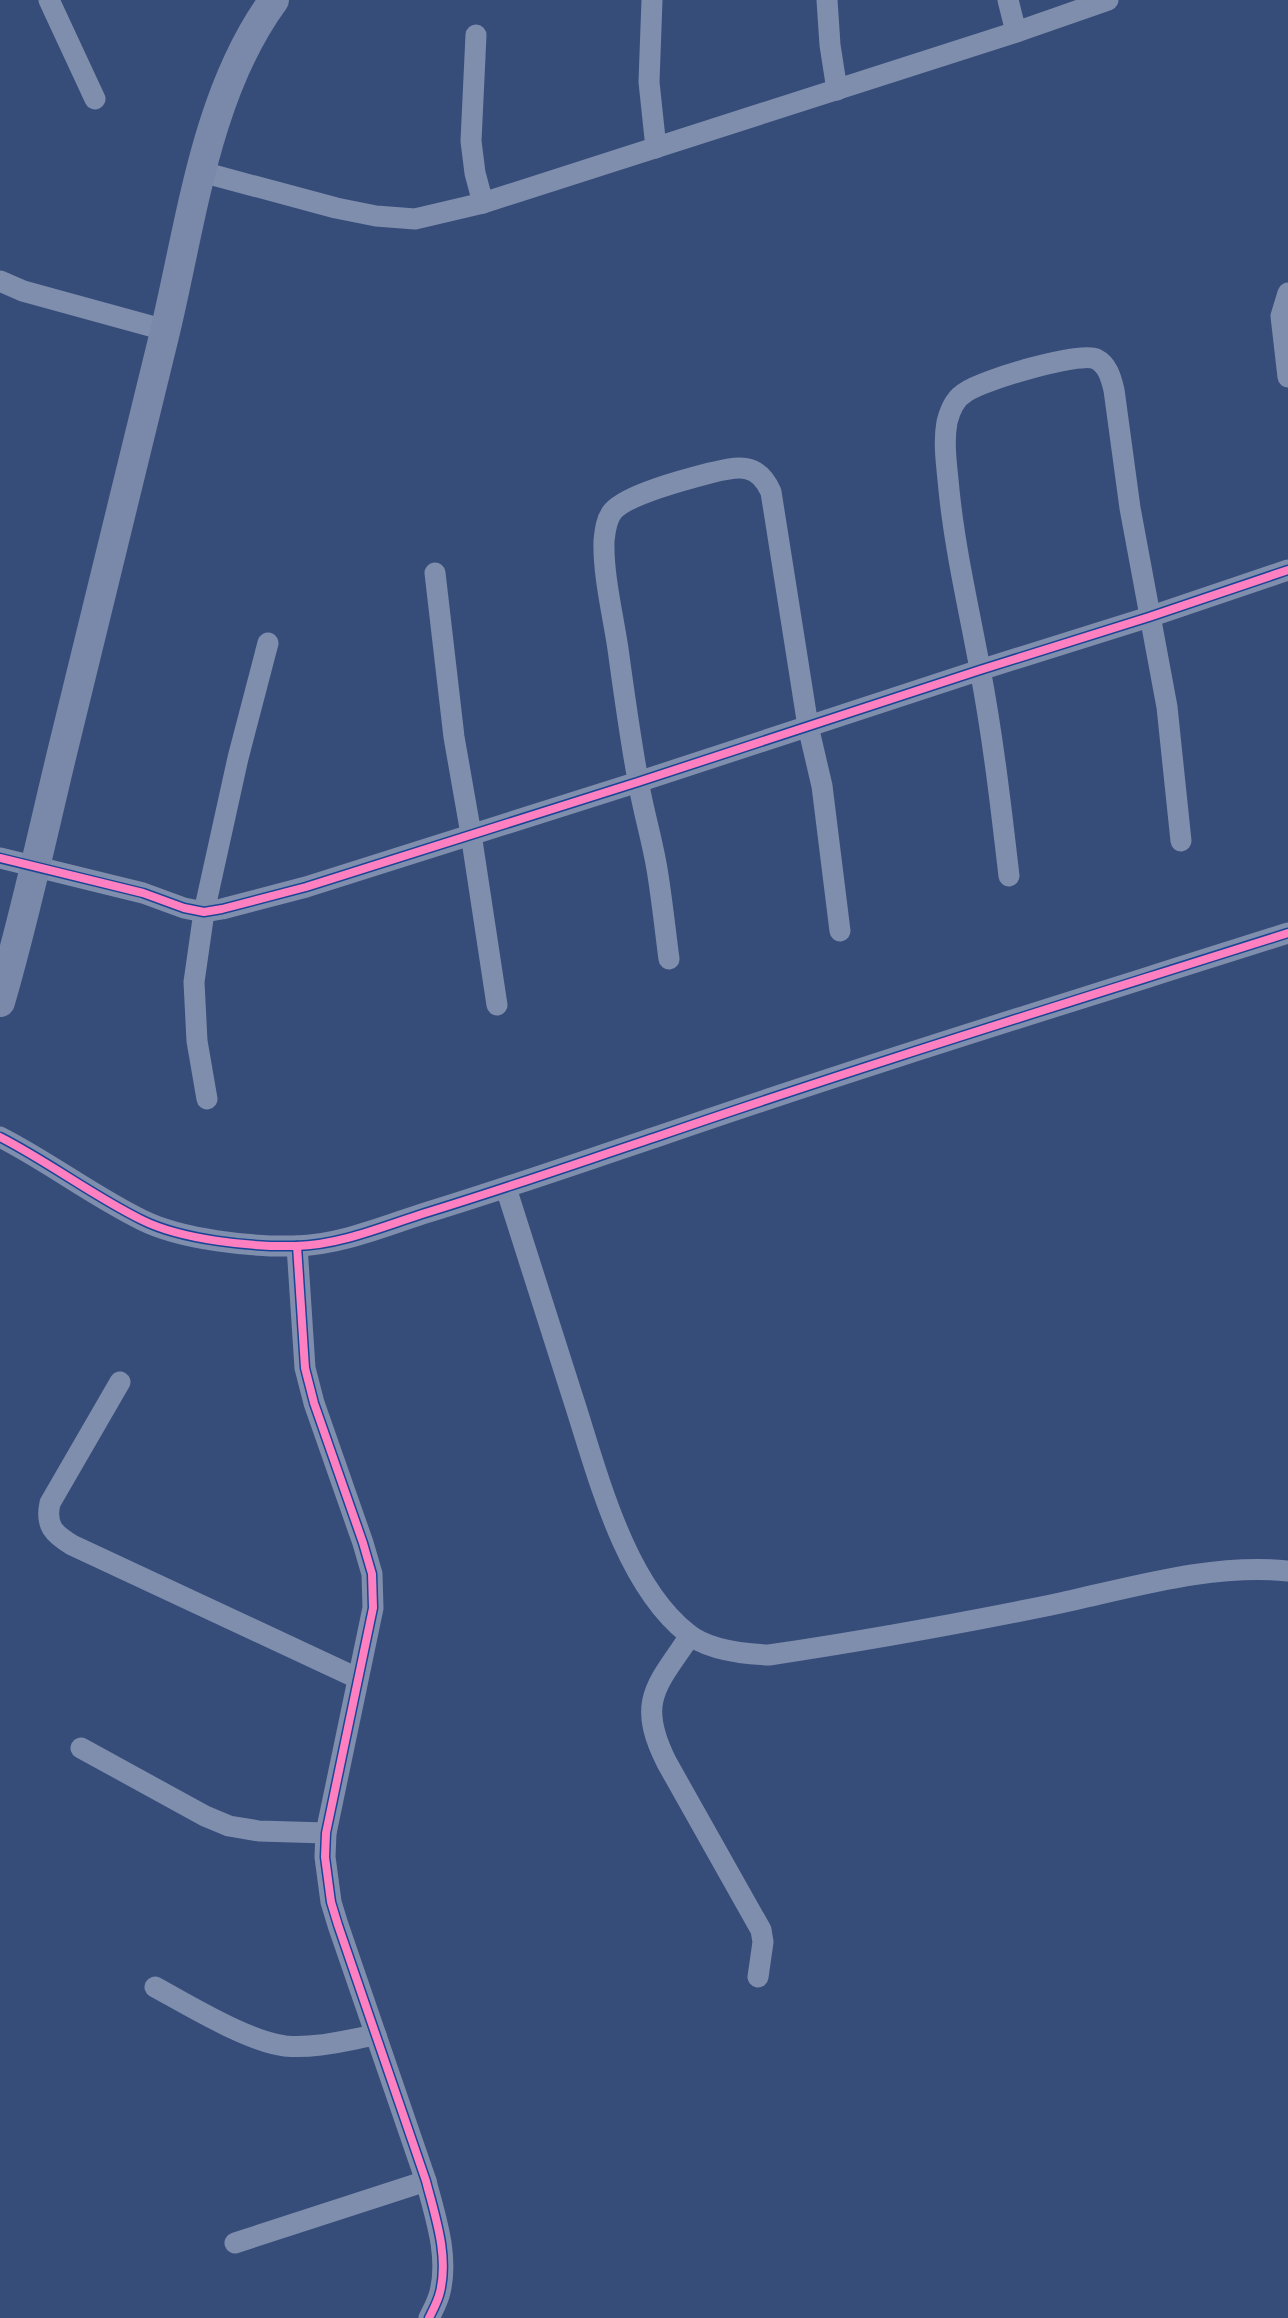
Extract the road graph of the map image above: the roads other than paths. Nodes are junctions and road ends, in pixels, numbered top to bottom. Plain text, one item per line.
1 (49, 0) edge
2 (274, 0) edge
3 (652, 0) edge
4 (827, 0) edge
5 (1008, 0) edge
6 (1108, 0) edge
7 (1016, 32) junction
8 (476, 35) dead end
9 (837, 90) junction
10 (95, 99) dead end
11 (656, 148) junction
12 (201, 172) junction
13 (483, 203) junction
14 (0, 281) edge
15 (1288, 292) edge
16 (165, 330) junction
17 (1288, 377) edge
18 (1288, 570) edge
19 (435, 573) dead end
20 (1149, 617) junction
21 (268, 643) dead end
22 (980, 670) junction
23 (808, 726) junction
24 (638, 782) junction
25 (471, 834) junction
26 (1181, 841) dead end
27 (0, 858) edge
28 (35, 866) junction
29 (1008, 876) dead end
30 (204, 912) junction
31 (840, 931) dead end
32 (1288, 933) edge
33 (669, 959) dead end
34 (0, 1002) edge
35 (497, 1005) dead end
36 (207, 1099) dead end
37 (0, 1137) edge
38 (506, 1188) junction
39 (297, 1246) junction
40 (120, 1382) dead end
41 (1288, 1571) edge
42 (690, 1636) junction
43 (357, 1678) junction
44 (81, 1748) dead end
45 (326, 1833) junction
46 (758, 1977) dead end
47 (155, 1987) dead end
48 (376, 2035) junction
49 (426, 2181) junction
50 (235, 2242) dead end
51 (429, 2318) edge

1 - 10 street
2 - 12 street
3 - 11 street
4 - 9 street
5 - 7 street
6 - 7 street
7 - 9 street
8 - 13 street
9 - 11 street
11 - 13 street
12 - 13 street
12 - 16 street
14 - 16 street
15 - 17 street
16 - 28 street
18 - 20 street
19 - 25 street
20 - 22 street
20 - 22 street
20 - 26 street
21 - 30 street
22 - 23 street
22 - 29 street
23 - 24 street
23 - 24 street
23 - 31 street
24 - 25 street
24 - 33 street
25 - 30 street
25 - 35 street
27 - 28 street
28 - 30 street
28 - 34 street
30 - 36 street
32 - 38 street
37 - 39 street
38 - 39 street
38 - 42 street
39 - 43 street
40 - 43 street
41 - 42 street
42 - 46 street
43 - 45 street
44 - 45 street
45 - 48 street
47 - 48 street
48 - 49 street
49 - 50 street
49 - 51 street

